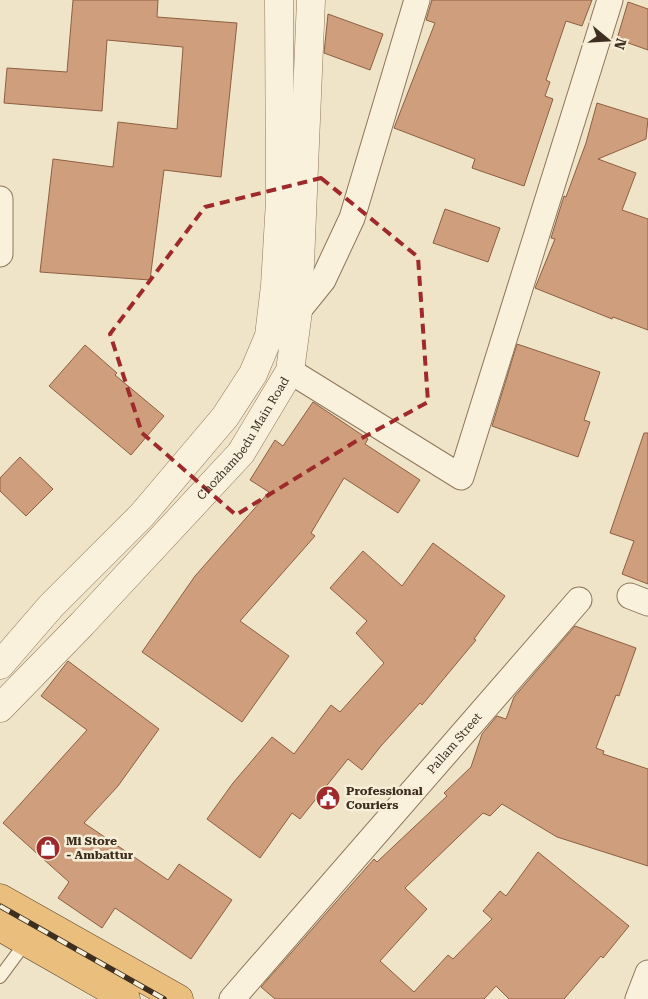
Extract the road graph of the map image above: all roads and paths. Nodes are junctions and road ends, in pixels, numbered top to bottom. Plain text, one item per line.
1 (279, 0) edge
2 (311, 0) edge
3 (417, 0) edge
4 (610, 0) edge
5 (0, 199) edge
6 (0, 254) edge
7 (298, 311) junction
8 (290, 371) junction
9 (579, 600) dead end
10 (0, 665) edge
11 (0, 708) edge
12 (0, 898) edge
13 (0, 927) edge
14 (26, 942) junction
15 (648, 973) edge
16 (0, 977) edge
17 (126, 999) edge
18 (179, 999) edge
19 (232, 999) edge
20 (638, 999) edge

1 - 10 street, Chozhambedu Main Road
2 - 7 street, Chozhambedu Main Road
3 - 7 street
4 - 8 street
5 - 6 street
7 - 8 street, Chozhambedu Main Road
8 - 11 street, Chozhambedu Main Road
9 - 19 street, Pallam Street
12 - 18 highway
13 - 14 highway
14 - 16 lane
14 - 17 highway
15 - 20 street

